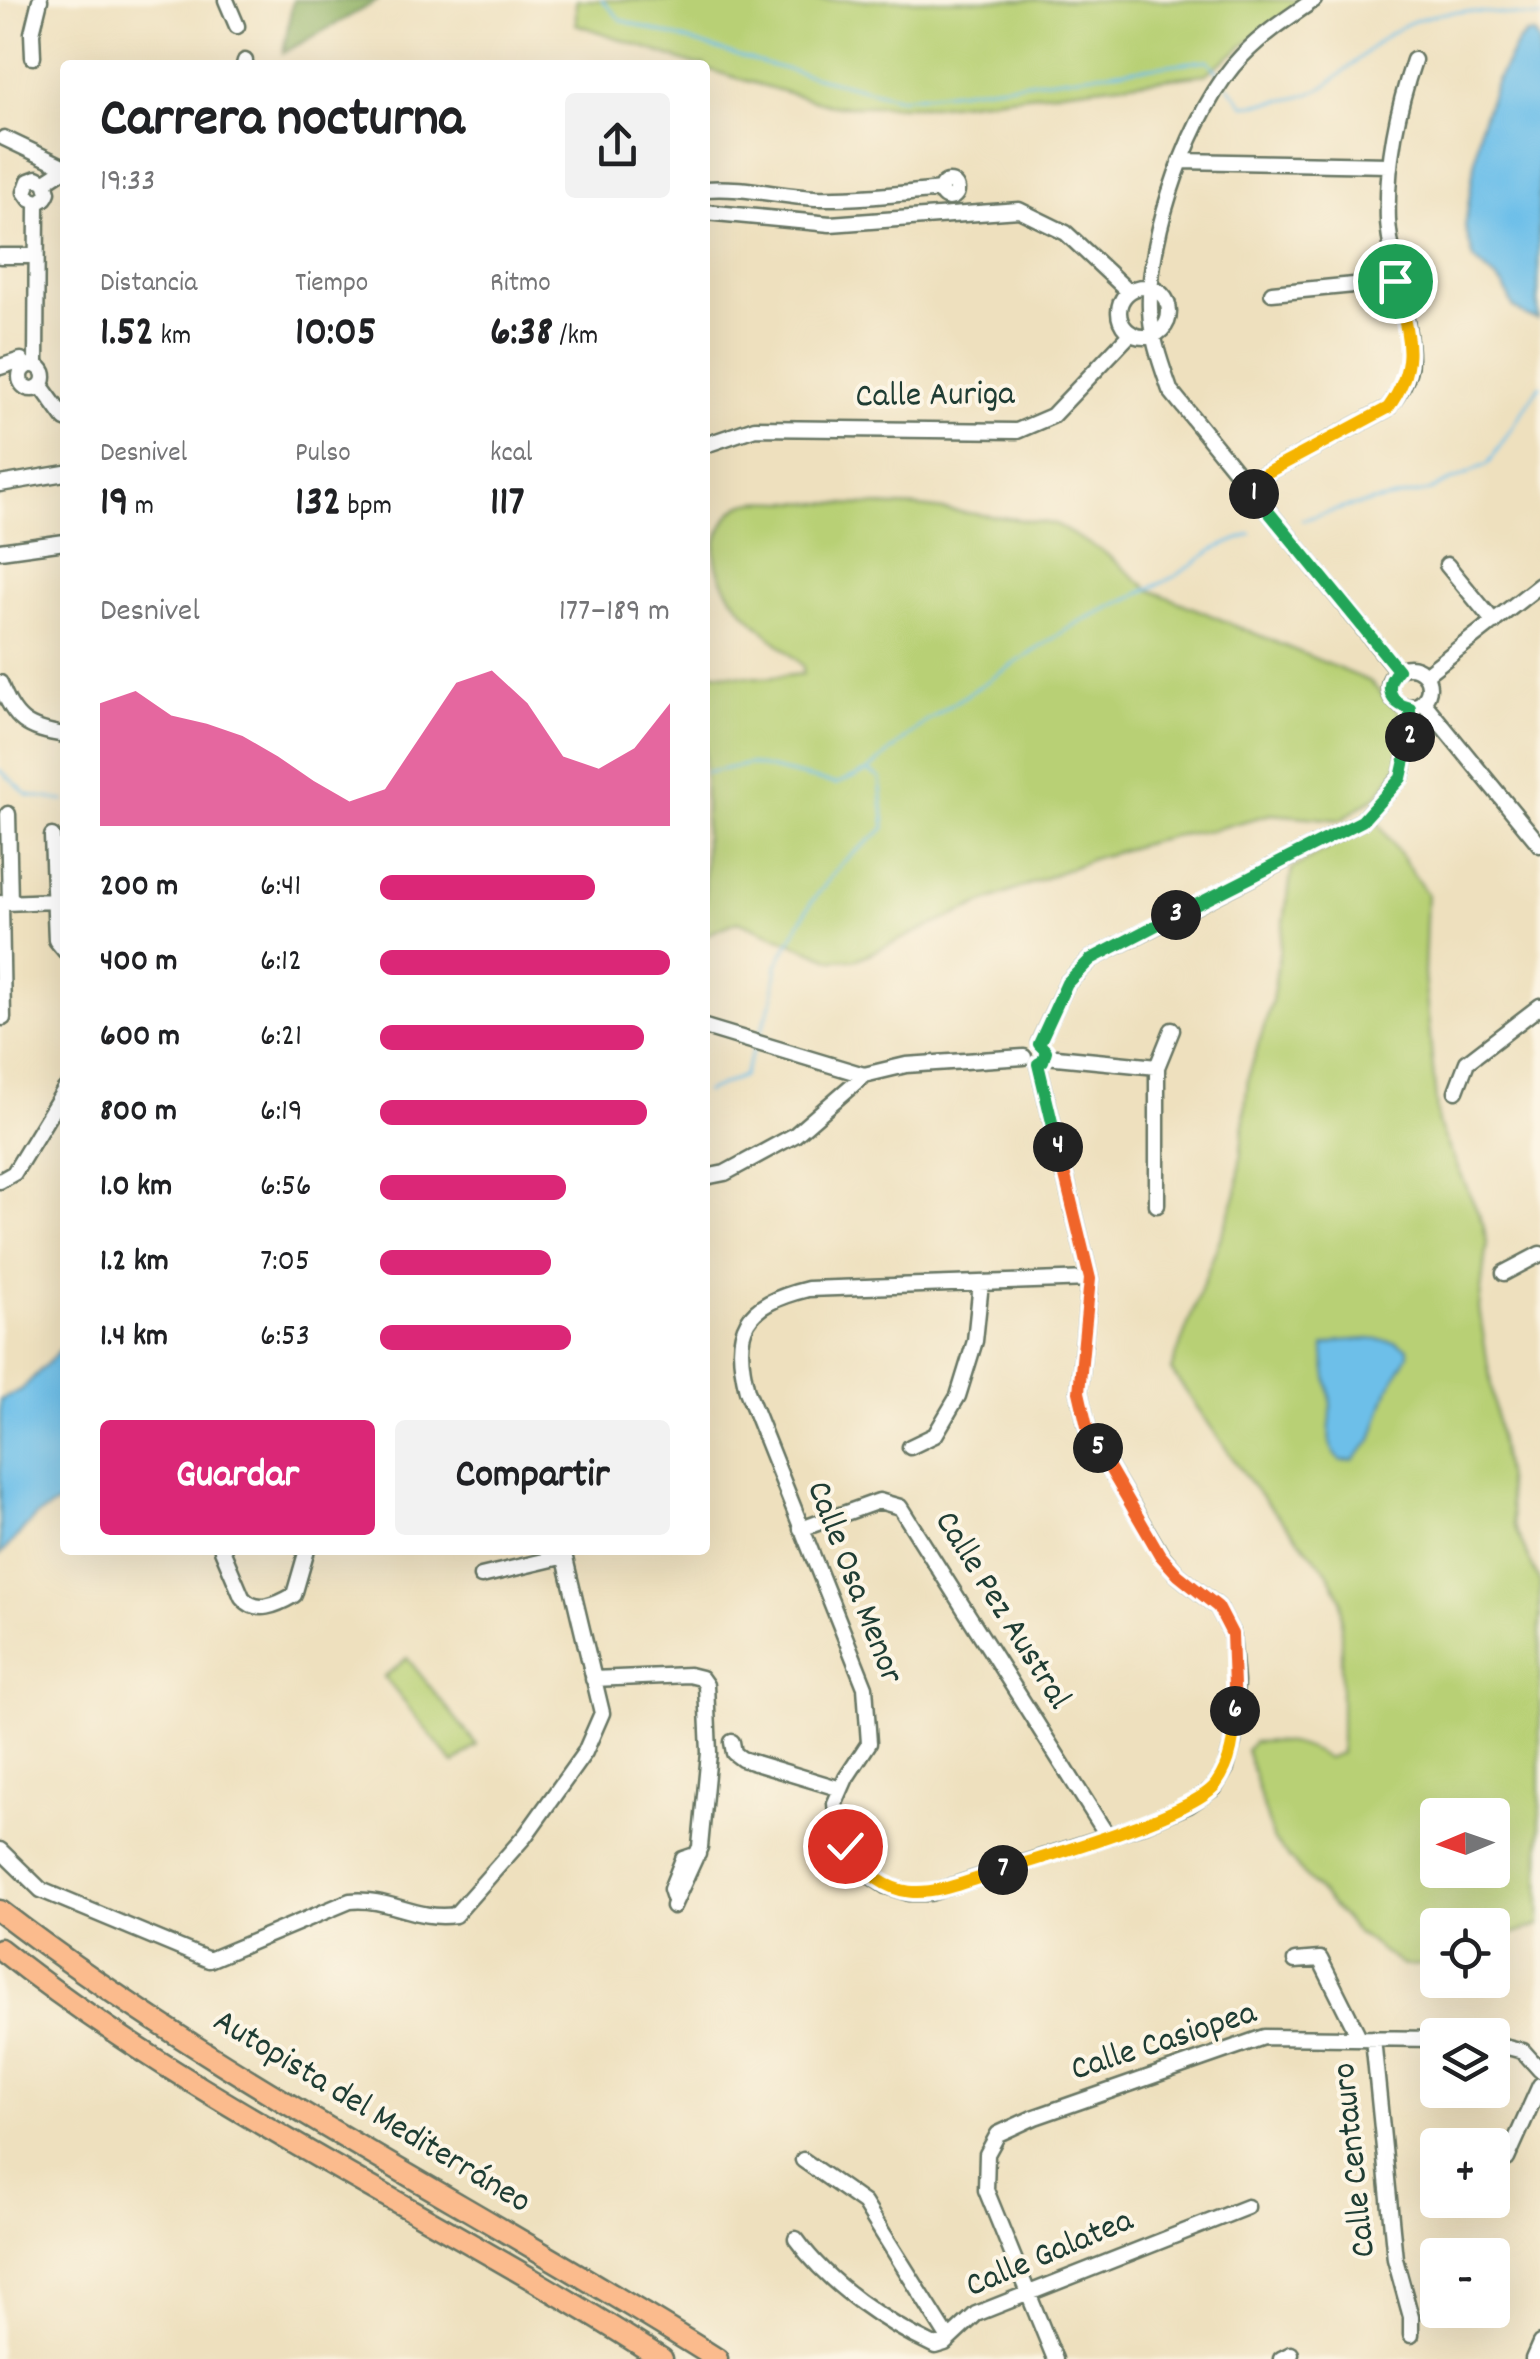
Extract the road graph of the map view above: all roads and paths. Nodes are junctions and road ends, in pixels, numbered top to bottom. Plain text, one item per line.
1 (40, 0) edge
2 (226, 0) edge
3 (1314, 0) edge
4 (237, 26) dead end
5 (33, 57) dead end
6 (1414, 60) dead end
7 (4, 138) dead end
8 (1180, 161) junction
9 (1389, 164) junction
10 (60, 166) edge
11 (53, 180) edge
12 (710, 189) edge
13 (941, 190) dead end
14 (710, 212) edge
15 (0, 256) edge
16 (36, 256) junction
17 (1395, 281) junction
18 (1150, 288) junction
19 (1129, 292) junction
20 (1272, 293) dead end
21 (1131, 333) junction
22 (1152, 336) junction
23 (30, 366) junction
24 (0, 367) edge
25 (41, 386) junction
26 (60, 412) edge
27 (710, 443) edge
28 (60, 474) edge
29 (0, 484) edge
30 (1246, 484) junction
31 (60, 543) edge
32 (0, 550) edge
33 (1447, 565) dead end
34 (1540, 586) edge
35 (1494, 622) junction
36 (1398, 670) junction
37 (1425, 675) junction
38 (0, 683) edge
39 (1417, 705) junction
40 (60, 735) edge
41 (8, 814) dead end
42 (52, 836) dead end
43 (1540, 845) edge
44 (54, 901) junction
45 (4, 903) edge
46 (60, 945) edge
47 (1540, 1006) edge
48 (3, 1018) dead end
49 (710, 1029) edge
50 (1172, 1030) dead end
51 (1037, 1055) junction
52 (1157, 1066) junction
53 (864, 1075) junction
54 (1456, 1091) dead end
55 (60, 1098) edge
56 (710, 1176) edge
57 (0, 1181) edge
58 (1157, 1205) dead end
59 (1540, 1254) edge
60 (1504, 1273) dead end
61 (1090, 1279) junction
62 (981, 1283) junction
63 (910, 1446) dead end
64 (802, 1529) junction
65 (224, 1555) edge
66 (306, 1555) edge
67 (557, 1555) edge
68 (564, 1555) edge
69 (481, 1576) dead end
70 (594, 1679) junction
71 (732, 1742) dead end
72 (841, 1790) junction
73 (1107, 1835) junction
74 (0, 1850) edge
75 (674, 1904) dead end
76 (0, 1912) edge
77 (0, 1949) edge
78 (1295, 1961) dead end
79 (1366, 2037) junction
80 (1420, 2038) edge
81 (1510, 2048) edge
82 (1540, 2070) edge
83 (1540, 2085) edge
84 (1510, 2152) edge
85 (804, 2160) dead end
86 (1247, 2207) dead end
87 (796, 2238) dead end
88 (1028, 2292) junction
89 (1411, 2335) dead end
90 (948, 2340) junction
91 (1540, 2344) edge
92 (662, 2359) edge
93 (716, 2359) edge
94 (1055, 2359) edge
95 (1533, 2359) edge

1 - 5 street
2 - 4 street
3 - 8 street
6 - 9 street
7 - 10 street
8 - 9 street
8 - 18 street
9 - 17 street
11 - 16 street
12 - 13 street
14 - 19 street
15 - 16 street
16 - 23 street
17 - 20 street
17 - 30 street
18 - 19 street
18 - 22 street
19 - 21 street
21 - 22 street
21 - 27 street, Calle Auriga
22 - 30 street
23 - 24 street
23 - 25 street
23 - 25 street
25 - 26 street
28 - 29 street
30 - 36 street
31 - 32 street
33 - 35 street
34 - 35 street
35 - 37 street
36 - 37 street
36 - 39 street
37 - 39 street
38 - 40 street
39 - 43 street
39 - 51 street
41 - 45 street
42 - 44 street
44 - 45 street
44 - 46 street
45 - 48 street
47 - 54 street
49 - 53 street
50 - 52 street
51 - 52 street
51 - 53 street
51 - 61 street
52 - 58 street
53 - 56 street
55 - 57 street
59 - 60 street
61 - 62 street, Calle Osa Menor
61 - 73 street
62 - 63 street
62 - 64 street, Calle Osa Menor
64 - 72 street, Calle Osa Menor
64 - 73 street, Calle Pez Austral
65 - 66 street
67 - 69 street
68 - 70 street
70 - 74 street
70 - 75 street
71 - 72 street
72 - 73 street
76 - 93 highway, Autopista del Mediterráneo
77 - 92 highway, Autopista del Mediterráneo
78 - 79 street
79 - 80 street, Calle Casiopea
79 - 88 street, Calle Casiopea
79 - 89 street, Calle Centauro
81 - 82 street
83 - 84 street
85 - 90 street
86 - 88 street, Calle Galatea
87 - 90 street, Calle Galatea
88 - 90 street, Calle Galatea
88 - 94 street
91 - 95 street

